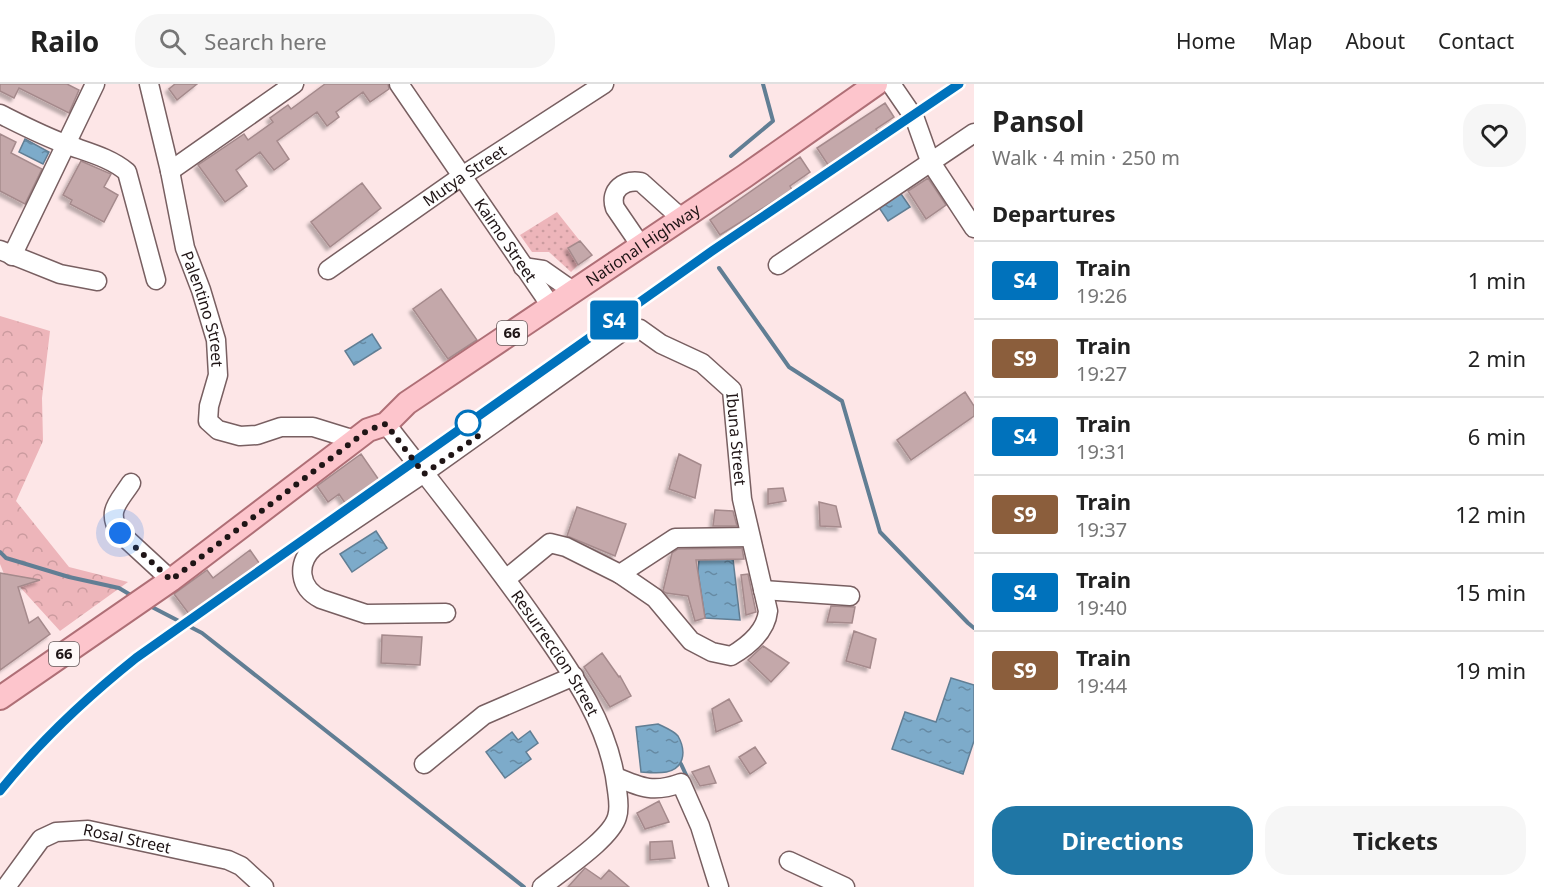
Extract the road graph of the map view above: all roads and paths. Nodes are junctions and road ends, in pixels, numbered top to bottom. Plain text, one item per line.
1 (95, 84) edge
2 (149, 84) edge
3 (294, 84) edge
4 (399, 84) edge
5 (604, 84) edge
6 (876, 84) edge
7 (891, 84) edge
8 (0, 114) edge
9 (974, 132) edge
10 (67, 145) junction
11 (930, 161) junction
12 (170, 171) junction
13 (462, 176) junction
14 (681, 218) junction
15 (974, 228) edge
16 (640, 246) junction
17 (6, 253) edge
18 (778, 265) dead end
19 (523, 267) junction
20 (328, 270) dead end
21 (156, 280) dead end
22 (97, 281) dead end
23 (573, 291) junction
24 (551, 306) junction
25 (386, 424) junction
26 (355, 440) junction
27 (424, 474) junction
28 (131, 483) dead end
29 (750, 537) junction
30 (620, 574) junction
31 (506, 579) junction
32 (163, 585) junction
33 (763, 590) junction
34 (850, 597) dead end
35 (446, 613) dead end
36 (574, 676) junction
37 (0, 698) edge
38 (424, 764) dead end
39 (616, 777) junction
40 (789, 861) dead end
41 (6, 887) edge
42 (264, 887) edge
43 (542, 887) edge
44 (719, 887) edge
45 (844, 887) edge

1 - 10 street
2 - 12 street, Palentino Street
3 - 12 street
4 - 13 street, Kaimo Street
5 - 13 street, Mutya Street
6 - 14 main road, National Highway / 66
7 - 11 street
8 - 10 street
9 - 11 street
10 - 17 street
10 - 21 street
11 - 15 street
11 - 18 street
12 - 26 street, Palentino Street
13 - 19 street, Kaimo Street
13 - 20 street, Mutya Street
14 - 16 main road, National Highway / 66
14 - 16 street
16 - 23 main road, National Highway / 66
17 - 22 street
19 - 23 street
19 - 24 street, Kaimo Street
23 - 24 main road, National Highway / 66
24 - 25 main road, National Highway / 66
25 - 26 main road, National Highway / 66
25 - 27 street, Resurreccion Street
26 - 32 main road, National Highway / 66
27 - 29 street, Ibuna Street
27 - 31 street, Resurreccion Street
27 - 35 street, Ibuna Street
28 - 32 street
29 - 30 street
29 - 33 street, Ibuna Street
30 - 31 street
30 - 33 street, Ibuna Street
31 - 36 street, Resurreccion Street
32 - 37 main road, National Highway / 66
33 - 34 street
36 - 38 street
36 - 39 street, Resurreccion Street
39 - 43 street, Resurreccion Street
39 - 44 street
40 - 45 street
41 - 42 street, Rosal Street

